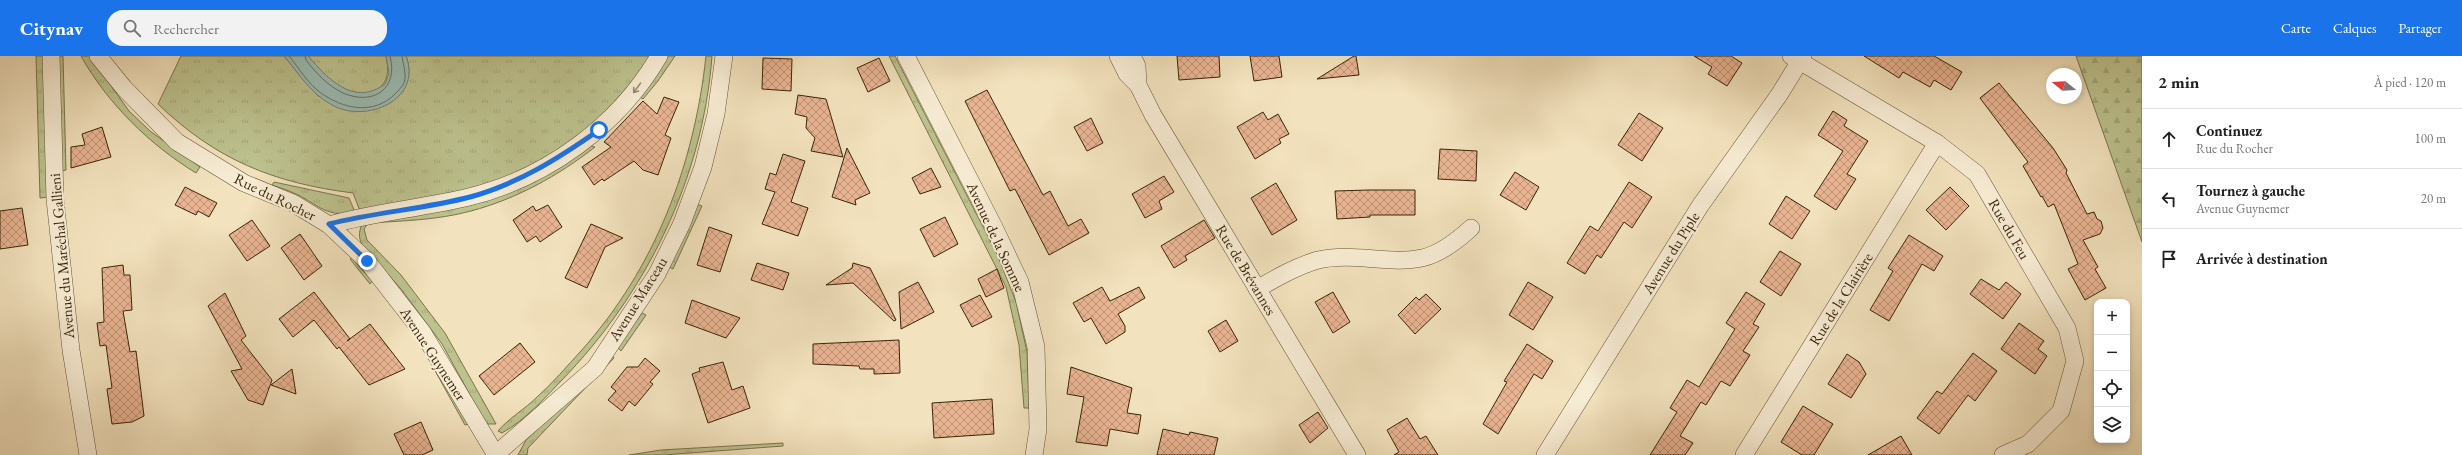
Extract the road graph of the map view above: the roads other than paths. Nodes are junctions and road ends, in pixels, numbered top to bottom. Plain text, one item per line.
1 (51, 56) edge
2 (98, 56) edge
3 (659, 56) edge
4 (724, 56) edge
5 (906, 56) edge
6 (1118, 56) edge
7 (1132, 56) edge
8 (1798, 58) edge
9 (1138, 85) junction
10 (1937, 143) junction
11 (329, 224) junction
12 (1472, 228) dead end
13 (1257, 289) junction
14 (88, 455) edge
15 (496, 455) edge
16 (1034, 455) edge
17 (1357, 455) edge
18 (1545, 455) edge
19 (1744, 455) edge
20 (2003, 455) edge

1 - 14 street, Avenue du Maréchal Gallieni
2 - 11 street, Rue du Rocher
3 -> 11 street, Rue du Rocher
4 - 15 street, Avenue Marceau
5 - 16 street, Avenue de la Somme
6 - 9 street, Rue de Brévannes
7 - 9 street, Rue de Brévannes
8 - 10 street, Rue du Feu
8 - 18 street, Avenue du Piple
9 - 13 street, Rue de Brévannes
10 - 19 street, Rue de la Clairière
10 - 20 street, Rue du Feu
11 - 15 street, Avenue Guynemer
12 - 13 street
13 - 17 street, Rue de Brévannes

